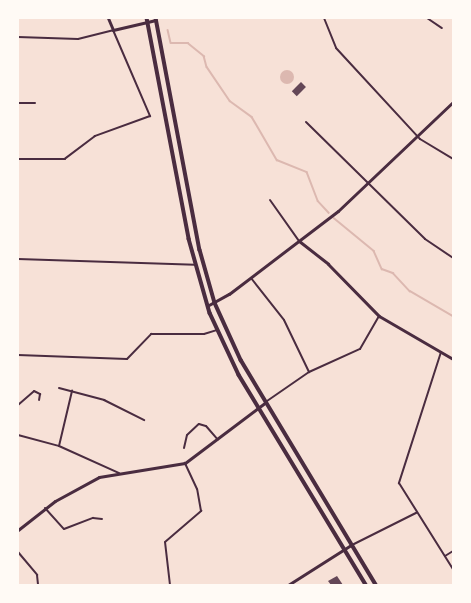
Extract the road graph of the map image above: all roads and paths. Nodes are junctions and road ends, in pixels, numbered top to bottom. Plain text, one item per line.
1 (108, 18) edge
2 (324, 18) edge
3 (427, 18) edge
4 (156, 19) edge
5 (148, 20) edge
6 (442, 28) dead end
7 (113, 30) junction
8 (18, 37) edge
9 (453, 102) edge
10 (18, 103) edge
11 (35, 103) dead end
12 (306, 122) dead end
13 (418, 135) junction
14 (453, 159) edge
15 (18, 160) edge
16 (366, 184) junction
17 (270, 200) dead end
18 (299, 241) junction
19 (453, 258) edge
20 (18, 259) edge
21 (195, 265) junction
22 (251, 278) junction
23 (215, 303) junction
24 (207, 306) junction
25 (379, 316) junction
26 (217, 330) junction
27 (441, 352) junction
28 (18, 355) edge
29 (453, 359) edge
30 (309, 372) junction
31 (59, 388) dead end
32 (72, 391) junction
33 (39, 400) dead end
34 (266, 402) junction
35 (18, 405) edge
36 (259, 407) junction
37 (144, 420) dead end
38 (18, 435) edge
39 (218, 440) junction
40 (59, 446) junction
41 (184, 448) dead end
42 (185, 463) junction
43 (119, 472) junction
44 (44, 507) junction
45 (416, 513) junction
46 (102, 519) dead end
47 (18, 530) edge
48 (351, 546) junction
49 (344, 550) junction
50 (453, 551) edge
51 (18, 552) edge
52 (445, 556) junction
53 (453, 569) edge
54 (38, 585) edge
55 (170, 585) edge
56 (288, 585) edge
57 (366, 585) edge
58 (376, 585) edge

1 - 7 street
2 - 13 street
3 - 6 street
4 - 5 street
4 - 23 main road
5 - 7 street
5 - 21 main road
7 - 8 street
7 - 15 street
9 - 13 street
10 - 11 street
12 - 16 street
13 - 14 street
13 - 16 street
16 - 18 street
16 - 19 street
17 - 18 street
18 - 22 street
18 - 25 street
20 - 21 street
21 - 24 main road
22 - 23 street
22 - 30 street
23 - 24 street
23 - 34 main road
24 - 26 main road
25 - 27 street
25 - 30 street
26 - 28 street
26 - 36 main road
27 - 29 street
27 - 45 street
30 - 34 street
31 - 32 street
32 - 37 street
32 - 40 street
33 - 35 street
34 - 36 street
34 - 48 main road
36 - 39 street
36 - 49 main road
38 - 40 street
39 - 41 street
39 - 42 street
40 - 43 street
42 - 43 street
42 - 55 street
43 - 44 street
44 - 46 street
44 - 47 street
45 - 48 street
45 - 52 street
48 - 49 street
48 - 58 main road
49 - 56 street
49 - 57 main road
50 - 52 street
51 - 54 street
52 - 53 street

